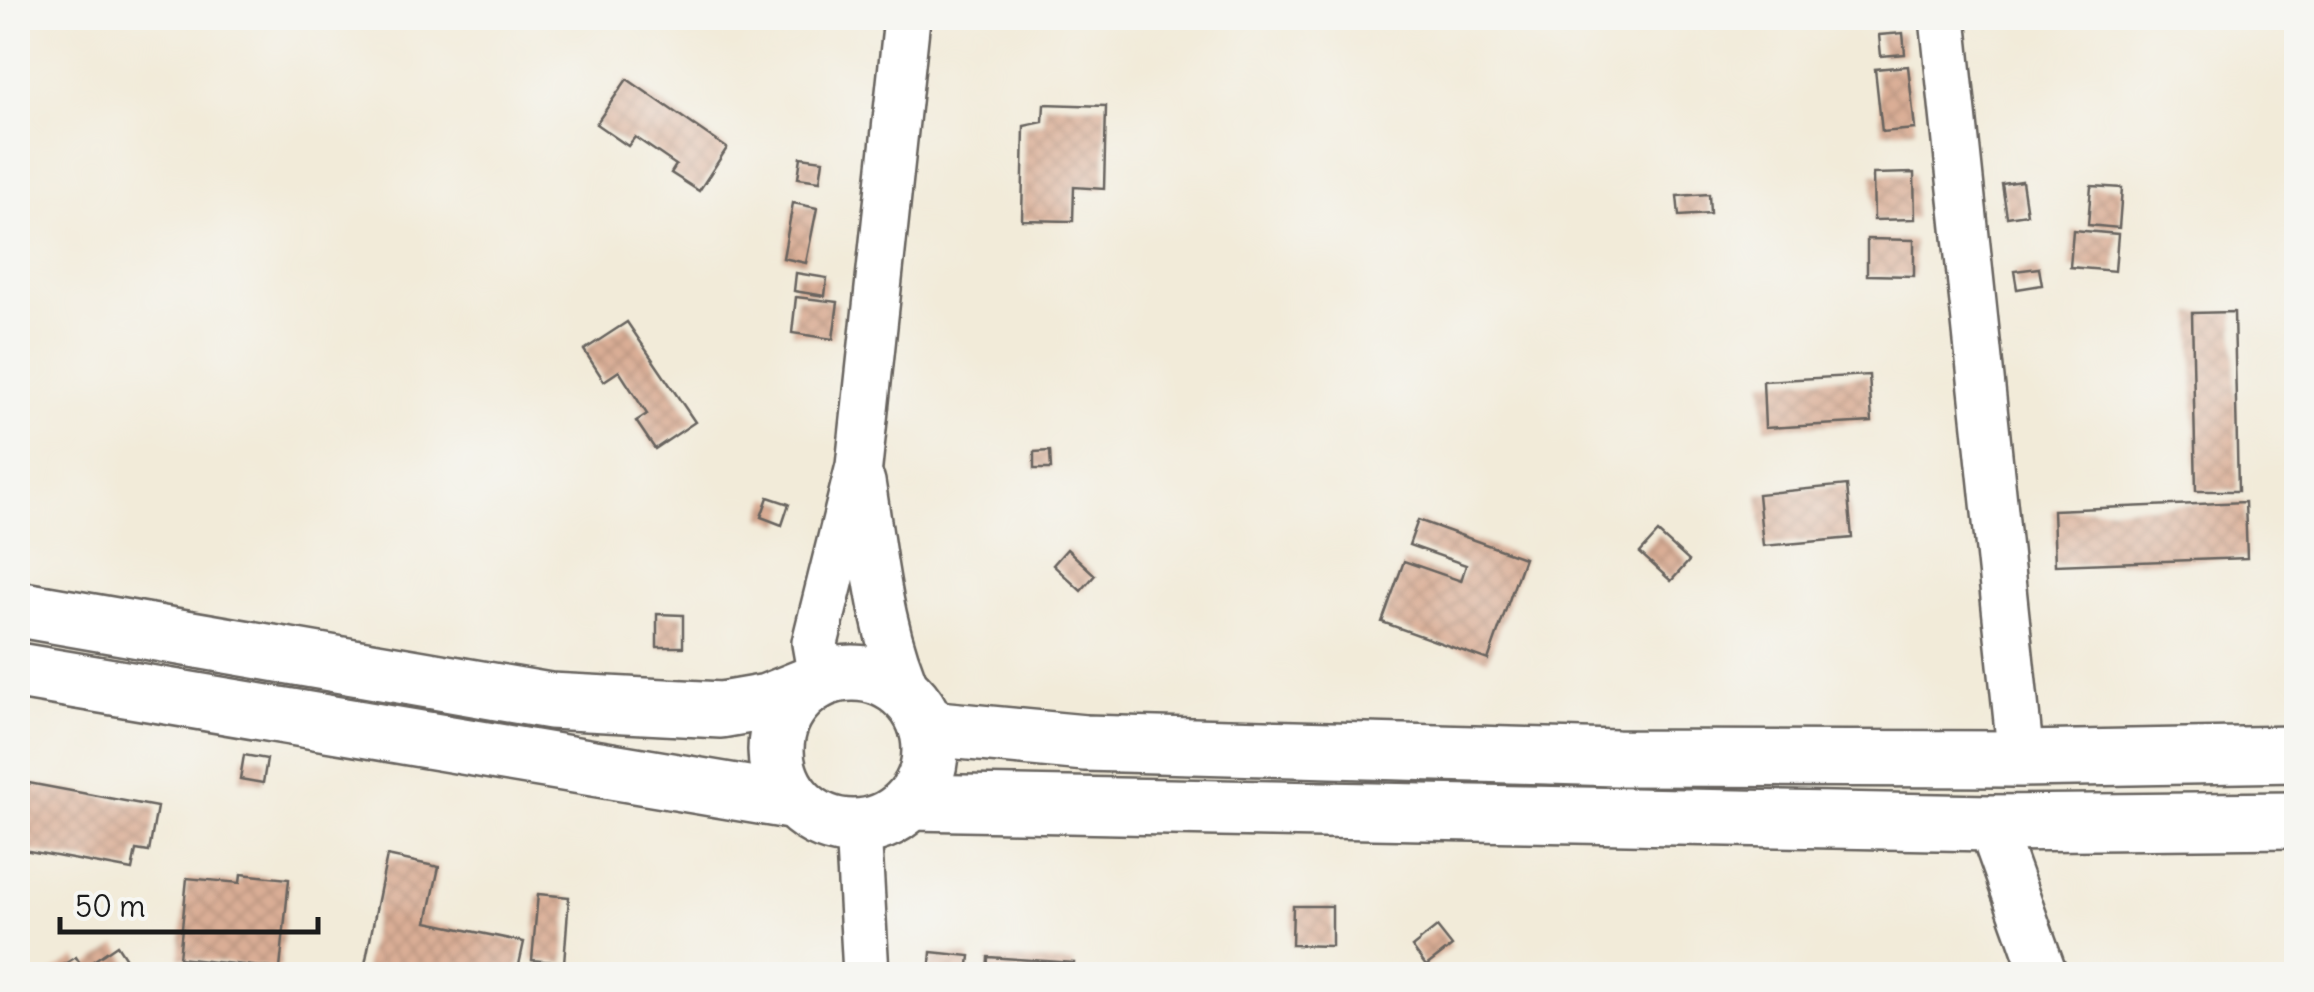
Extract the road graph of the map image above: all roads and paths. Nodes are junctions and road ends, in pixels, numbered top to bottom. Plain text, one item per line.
1 (907, 18) edge
2 (1943, 18) edge
3 (859, 466) junction
4 (18, 609) edge
5 (18, 671) edge
6 (820, 680) junction
7 (919, 714) junction
8 (2296, 754) edge
9 (2021, 759) junction
10 (796, 802) junction
11 (911, 802) junction
12 (2296, 820) edge
13 (1990, 823) junction
14 (858, 828) junction
15 (866, 974) edge
16 (2044, 974) edge

1 - 3 street
2 - 9 street
3 - 6 street
3 - 7 street
4 - 6 main road
5 - 10 main road
6 - 7 main road
6 - 10 main road
7 - 9 main road
7 - 11 main road
8 - 9 main road
10 - 14 main road
11 - 13 main road
11 - 14 main road
12 - 13 main road
13 - 16 street
14 - 15 street

